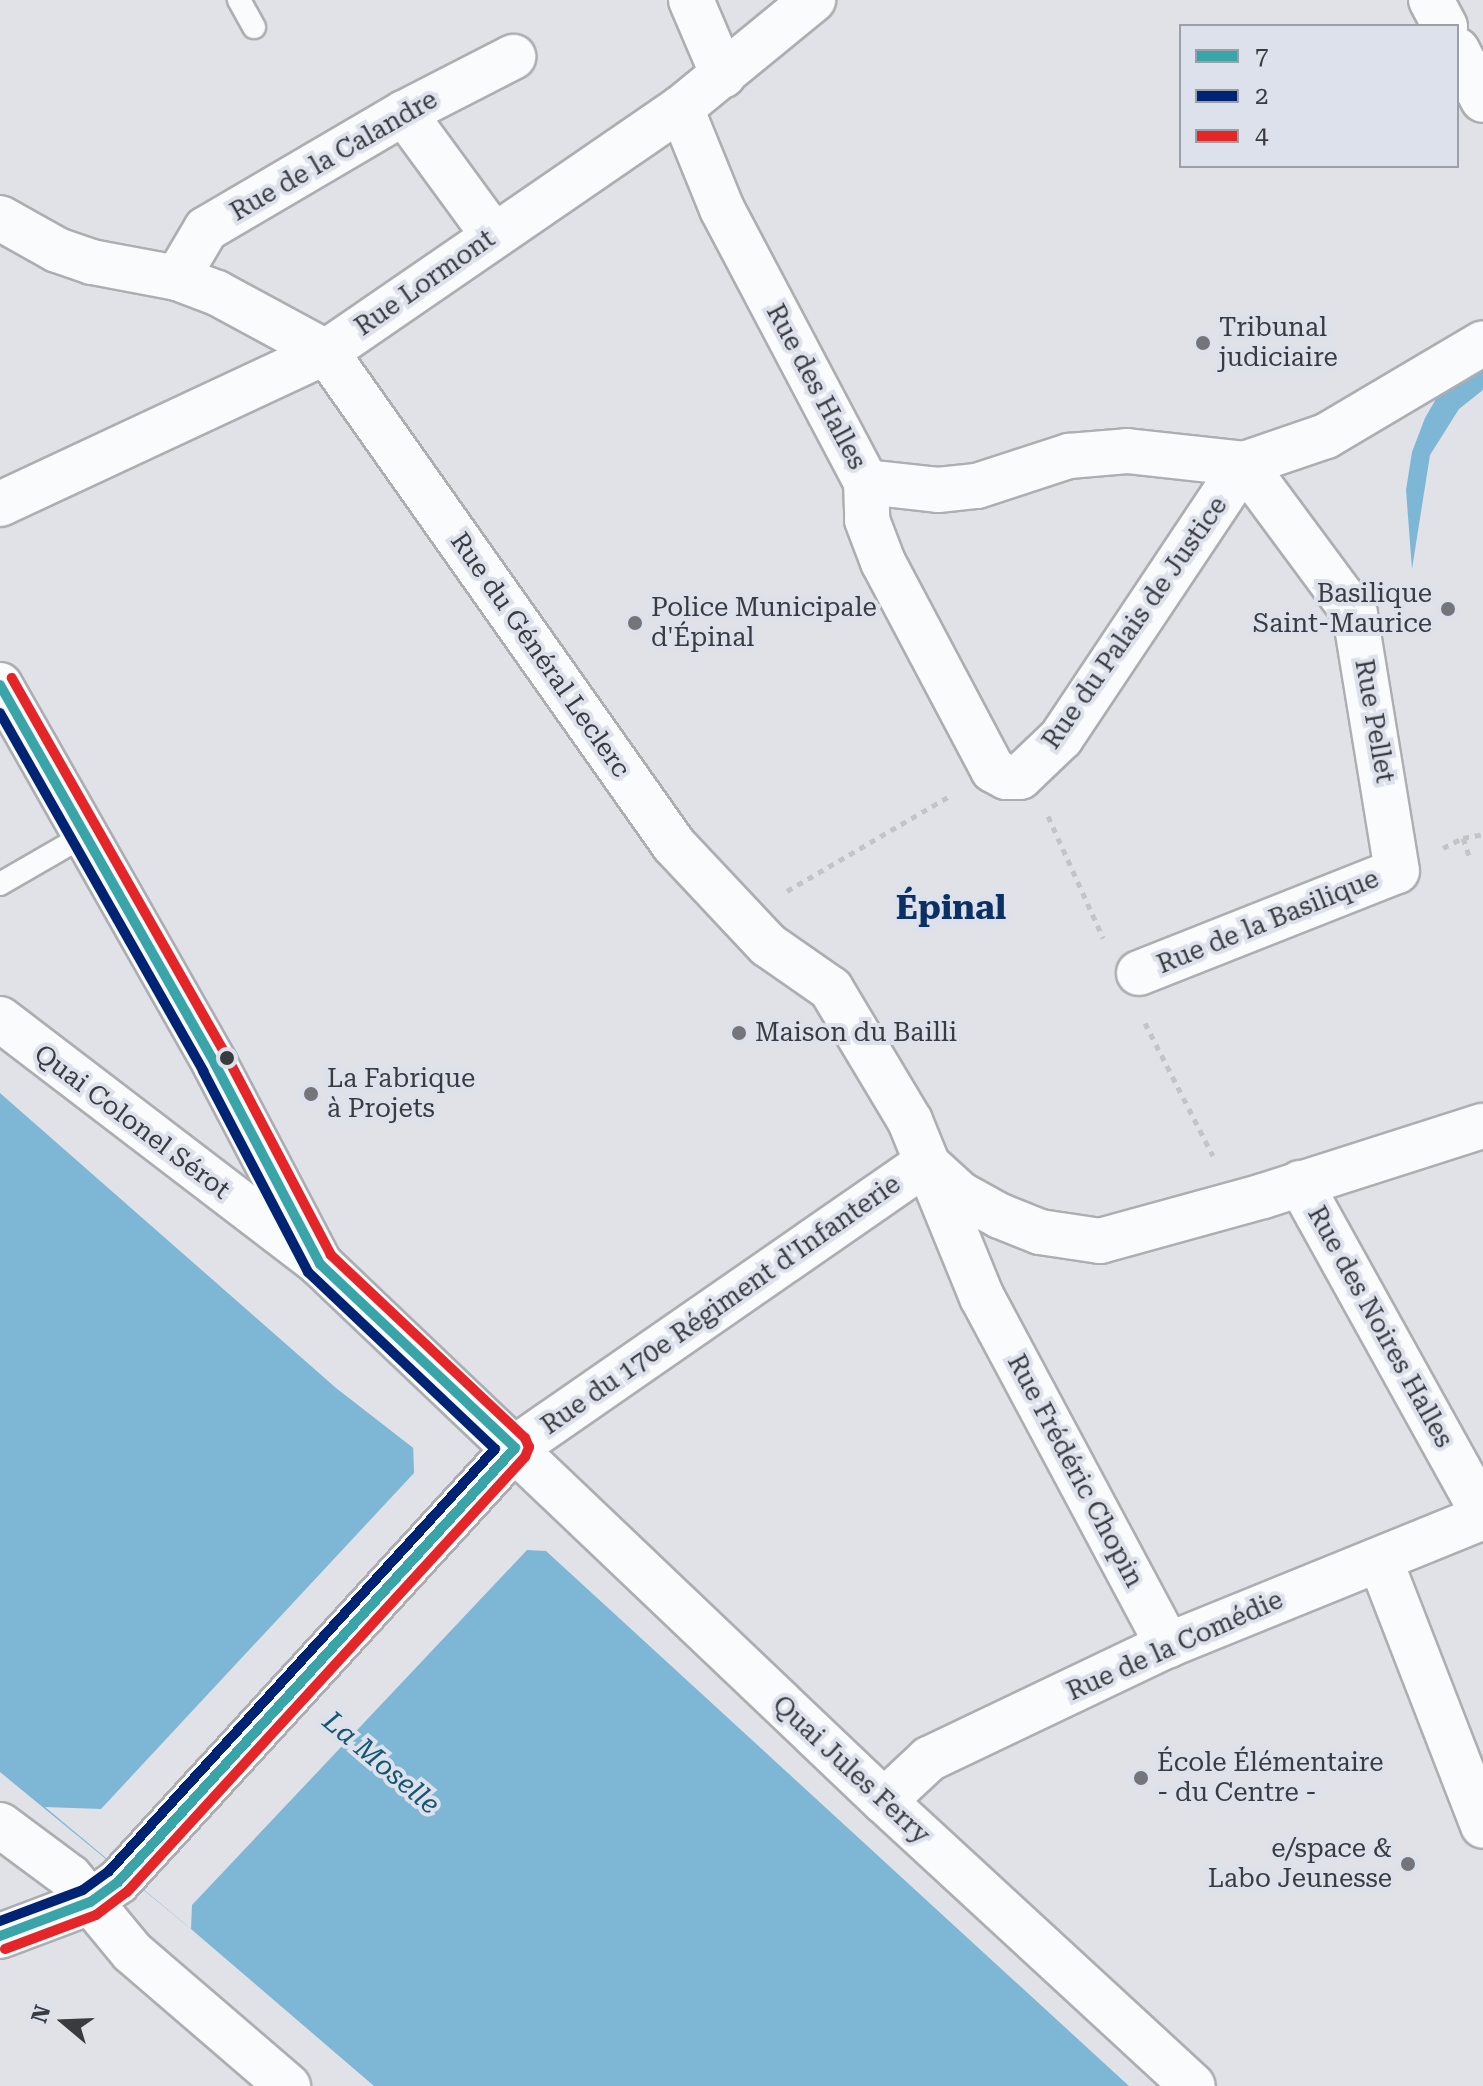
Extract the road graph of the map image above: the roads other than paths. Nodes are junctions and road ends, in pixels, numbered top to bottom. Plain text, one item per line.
1 (239, 0) edge
2 (691, 0) edge
3 (813, 0) edge
4 (1431, 0) edge
5 (1444, 24) edge
6 (254, 27) dead end
7 (1459, 54) edge
8 (513, 57) dead end
9 (723, 75) junction
10 (1483, 100) edge
11 (681, 108) junction
12 (404, 113) junction
13 (0, 218) edge
14 (494, 236) junction
15 (177, 278) junction
16 (1483, 343) edge
17 (326, 352) junction
18 (1244, 464) junction
19 (866, 482) junction
20 (0, 504) edge
21 (0, 685) edge
22 (1030, 789) joint
23 (85, 835) junction
24 (1397, 871) joint
25 (0, 884) edge
26 (1123, 960) road end
27 (0, 1019) edge
28 (1470, 1129) edge
29 (926, 1163) junction
30 (1300, 1183) junction
31 (320, 1264) junction
32 (515, 1448) junction
33 (1483, 1515) edge
34 (1380, 1560) junction
35 (1168, 1645) junction
36 (884, 1801) junction
37 (0, 1825) edge
38 (1483, 1826) edge
39 (104, 1892) junction
40 (0, 1936) edge
41 (288, 2086) edge
42 (1193, 2086) edge

1 - 6 lane
2 - 9 street
3 - 9 street, Rue Lormont
4 - 5 street
7 - 10 street
8 - 12 street, Rue de la Calandre
9 - 11 street, Rue Lormont
11 - 14 street, Rue Lormont
11 - 19 street, Rue des Halles
12 - 14 street
12 - 15 street, Rue de la Calandre
13 - 15 street
14 - 17 street, Rue Lormont
15 - 17 street
16 - 18 street
17 - 20 street, Rue Lormont
17 - 29 street, Rue du Général Leclerc
18 - 19 street
18 - 22 street, Rue du Palais de Justice
18 - 24 street, Rue Pellet
19 - 22 street, Rue des Halles
21 - 23 street
23 - 25 lane
23 - 31 street
24 - 26 street, Rue de la Basilique
27 - 31 street, Quai Colonel Sérot
28 - 30 street
29 - 30 street
29 - 32 street, Rue du 170e Régiment d'Infanterie
29 - 35 street, Rue Frédéric Chopin
30 - 33 street, Rue des Noires Halles
31 - 32 street, Quai Colonel Sérot
32 - 36 street, Quai Jules Ferry
32 - 39 street, Rue du 170e Régiment d'Infanterie
33 - 34 street, Rue de la Comédie
34 - 35 street, Rue de la Comédie
34 - 38 street
35 - 36 street, Rue de la Comédie
36 - 42 street, Quai Jules Ferry
37 - 39 street
39 - 40 street
39 - 41 street

